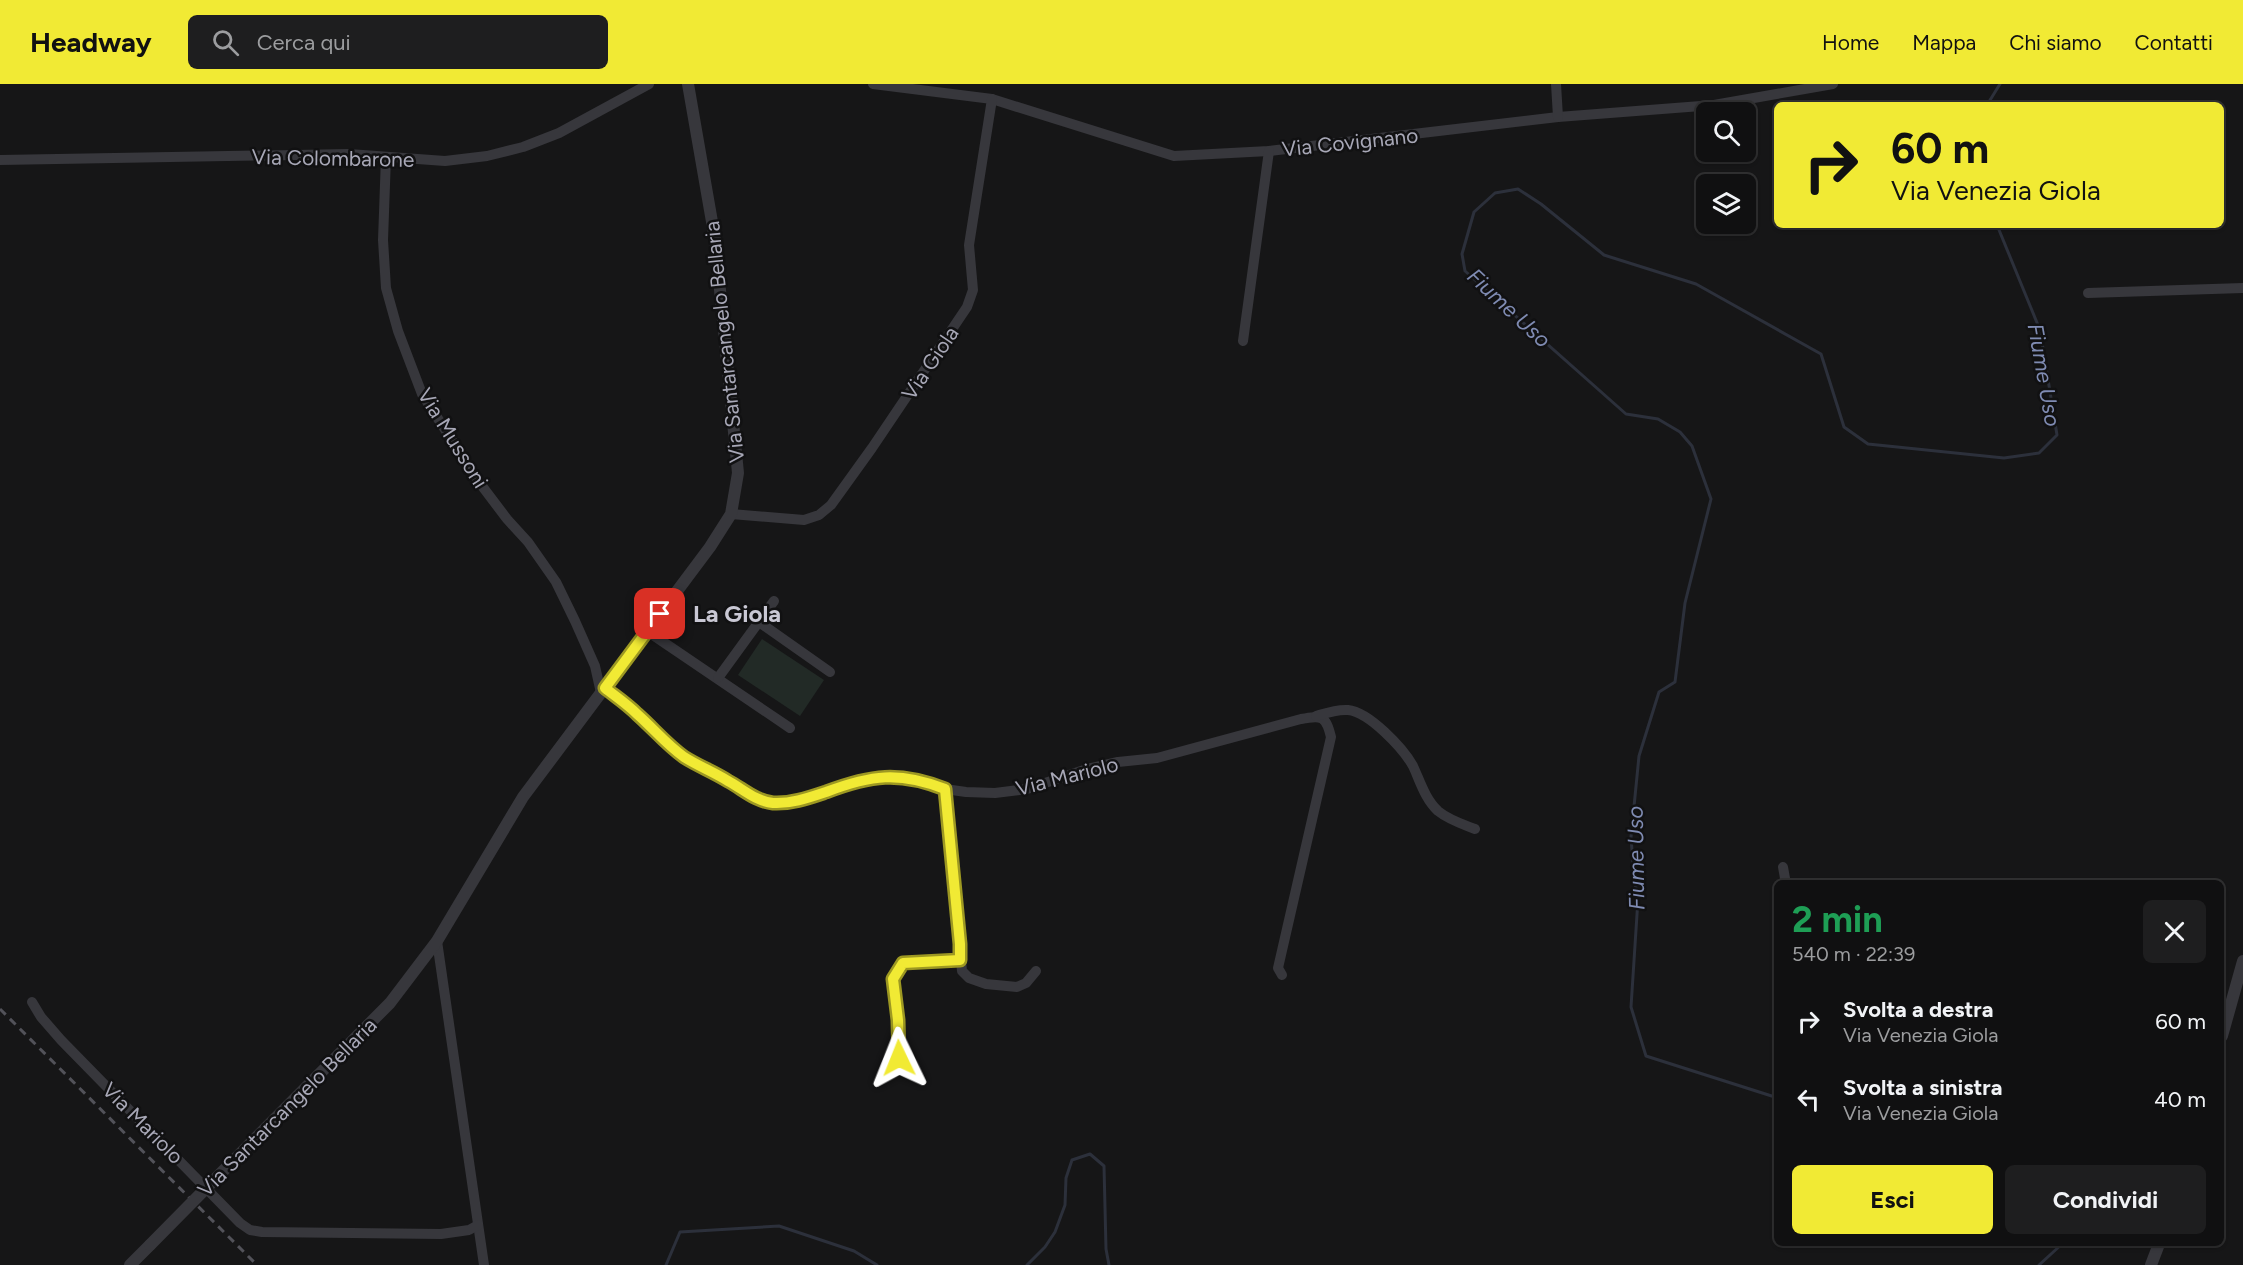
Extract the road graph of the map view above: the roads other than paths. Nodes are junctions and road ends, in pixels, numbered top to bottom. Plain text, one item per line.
1 (649, 84) edge
2 (688, 84) edge
3 (873, 84) edge
4 (1556, 84) edge
5 (1833, 84) edge
6 (992, 99) junction
7 (1558, 117) junction
8 (1269, 151) junction
9 (386, 157) junction
10 (0, 160) edge
11 (2243, 288) edge
12 (2088, 293) dead end
13 (1243, 341) dead end
14 (731, 514) junction
15 (774, 601) dead end
16 (759, 622) junction
17 (647, 631) junction
18 (830, 672) dead end
19 (718, 678) junction
20 (603, 690) junction
21 (1316, 716) junction
22 (790, 728) dead end
23 (945, 789) junction
24 (1475, 829) dead end
25 (1783, 867) dead end
26 (1785, 880) edge
27 (437, 941) junction
28 (960, 960) junction
29 (2243, 961) edge
30 (1036, 972) dead end
31 (1282, 975) dead end
32 (32, 1002) dead end
33 (2224, 1029) edge
34 (906, 1066) dead end
35 (478, 1225) junction
36 (2158, 1246) edge
37 (130, 1265) edge
38 (484, 1265) edge
39 (2151, 1265) edge

1 - 9 street, Via Colombarone
2 - 14 street, Via Santarcangelo Bellaria
3 - 6 street, Via Covignano
4 - 7 street
5 - 7 street, Via Covignano
6 - 8 street, Via Covignano
6 - 14 street, Via Giola
7 - 8 street, Via Covignano
8 - 13 street
9 - 10 street, Via Colombarone
9 - 20 street, Via Mussoni
11 - 12 street
14 - 17 street, Via Santarcangelo Bellaria
15 - 16 street
16 - 18 street
16 - 19 street
17 - 19 street
17 - 20 street, Via Santarcangelo Bellaria
19 - 22 street
20 - 23 street, Via Mariolo
20 - 27 street, Via Santarcangelo Bellaria
21 - 23 street, Via Mariolo
21 - 24 street, Via Mariolo
21 - 31 street
23 - 28 street
25 - 26 street
27 - 35 street
27 - 37 street, Via Santarcangelo Bellaria, bridge
28 - 30 street
28 - 34 street
29 - 33 street
32 - 35 street, Via Mariolo
35 - 38 street
36 - 39 street

